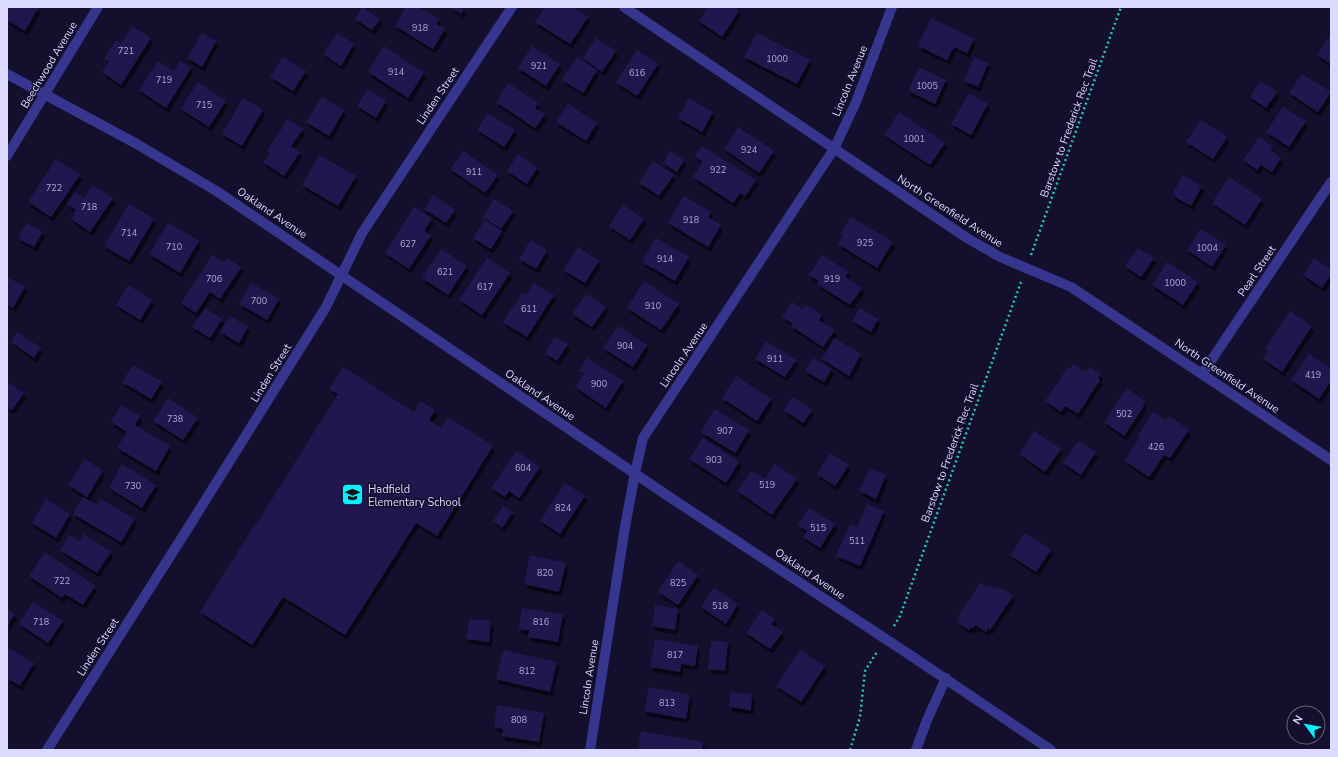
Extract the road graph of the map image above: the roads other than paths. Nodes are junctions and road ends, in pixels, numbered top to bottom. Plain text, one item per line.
1 (98, 7) edge
2 (512, 7) edge
3 (624, 7) edge
4 (892, 7) edge
5 (7, 74) edge
6 (45, 94) junction
7 (834, 149) junction
8 (7, 156) edge
9 (1331, 182) edge
10 (342, 275) junction
11 (1202, 374) junction
12 (1331, 460) edge
13 (635, 473) junction
14 (946, 678) junction
15 (50, 749) edge
16 (590, 750) edge
17 (916, 750) edge
18 (1051, 750) edge

1 - 6 street, Beechwood Avenue
2 - 10 street, Linden Street
3 - 7 street, North Greenfield Avenue
4 - 7 street, Lincoln Avenue
5 - 6 street, Oakland Avenue
6 - 8 street, Beechwood Avenue
6 - 10 street, Oakland Avenue
7 - 11 street, North Greenfield Avenue
7 - 13 street, Lincoln Avenue
9 - 11 street, Pearl Street
10 - 13 street, Oakland Avenue
10 - 15 street, Linden Street
11 - 12 street, North Greenfield Avenue
13 - 14 street, Oakland Avenue
13 - 16 street, Lincoln Avenue
14 - 17 street
14 - 18 street, Oakland Avenue

